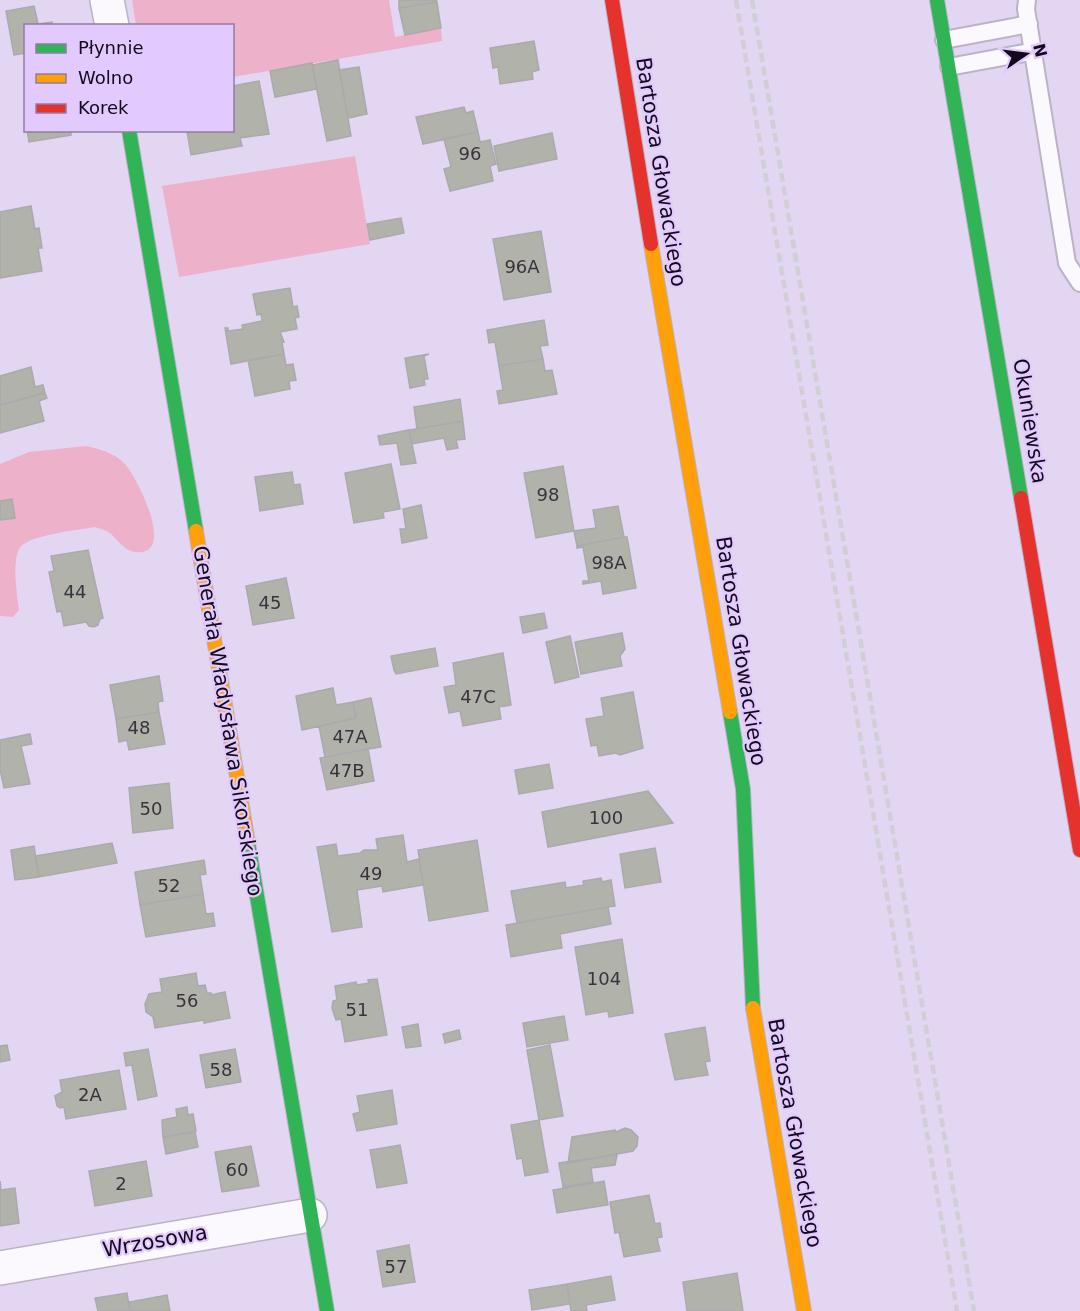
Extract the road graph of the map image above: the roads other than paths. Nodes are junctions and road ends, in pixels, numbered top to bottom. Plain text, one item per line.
1 (107, 0) edge
2 (612, 0) edge
3 (937, 0) edge
4 (1027, 0) edge
5 (111, 24) edge
6 (1029, 24) junction
7 (944, 40) junction
8 (1035, 51) junction
9 (949, 67) junction
10 (129, 132) edge
11 (1080, 283) edge
12 (1080, 850) edge
13 (310, 1215) junction
14 (0, 1268) edge
15 (327, 1311) edge
16 (804, 1311) edge

1 - 5 street
2 - 16 street, Bartosza Głowackiego
3 - 7 street, Okuniewska
4 - 6 lane
6 - 7 lane
6 - 8 lane
7 - 9 street, Okuniewska
8 - 9 lane
8 - 11 lane
9 - 12 street, Okuniewska
10 - 13 street, Generała Władysława Sikorskiego
13 - 14 street, Wrzosowa
13 - 15 street, Generała Władysława Sikorskiego

